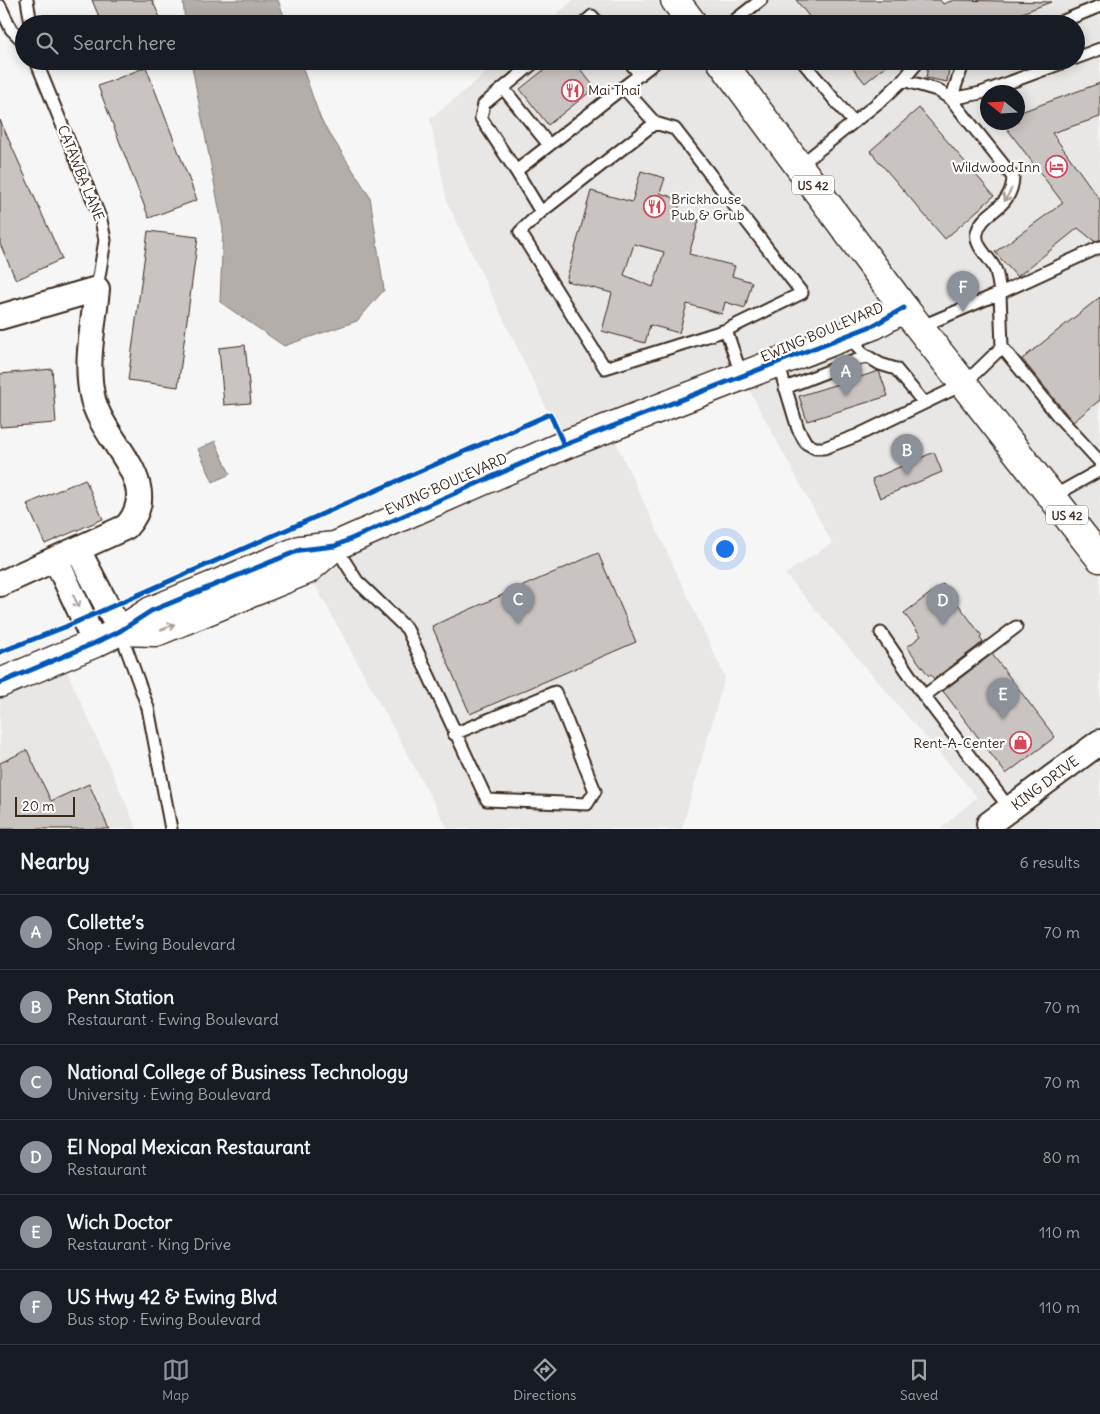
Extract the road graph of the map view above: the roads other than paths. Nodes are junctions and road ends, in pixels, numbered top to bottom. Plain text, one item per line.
1 (28, 0) edge
2 (675, 0) edge
3 (760, 1) edge
4 (0, 6) edge
5 (1100, 6) edge
6 (30, 15) edge
7 (686, 15) edge
8 (742, 15) edge
9 (1078, 15) edge
10 (15, 33) edge
11 (1100, 49) edge
12 (1085, 55) edge
13 (40, 70) edge
14 (525, 70) edge
15 (636, 70) edge
16 (646, 70) edge
17 (728, 70) edge
18 (810, 70) edge
19 (911, 70) edge
20 (961, 70) edge
21 (1042, 70) edge
22 (640, 75) junction
23 (903, 80) junction
24 (623, 87) junction
25 (503, 88) junction
26 (951, 99) junction
27 (853, 122) junction
28 (655, 123) junction
29 (549, 145) junction
30 (799, 166) junction
31 (516, 171) junction
32 (541, 212) junction
33 (1100, 248) edge
34 (97, 289) junction
35 (1000, 293) junction
36 (0, 317) edge
37 (912, 317) junction
38 (726, 330) junction
39 (850, 334) junction
40 (1002, 347) junction
41 (867, 356) junction
42 (781, 376) junction
43 (742, 377) junction
44 (964, 384) junction
45 (924, 403) junction
46 (1100, 462) edge
47 (1100, 470) edge
48 (1052, 497) junction
49 (335, 546) junction
50 (78, 550) junction
51 (1100, 558) edge
52 (56, 560) junction
53 (0, 584) edge
54 (1016, 627) dead end
55 (120, 631) junction
56 (880, 633) dead end
57 (95, 643) junction
58 (0, 682) edge
59 (924, 696) junction
60 (454, 734) junction
61 (1100, 742) edge
62 (1010, 808) junction
63 (989, 824) dead end
64 (171, 829) edge

1 - 6 lane
2 - 7 street
3 - 8 lane
4 - 10 lane
5 - 9 lane
11 - 12 lane
13 - 34 lane, CATAWBA LANE
14 - 25 lane
15 - 22 lane
16 - 22 lane
17 - 30 street, US 42
18 - 27 lane
19 - 23 lane
20 - 26 lane
21 - 26 lane
22 - 24 lane
23 - 26 lane
23 - 27 lane
24 - 28 lane
24 - 29 lane
25 - 29 lane
25 - 31 lane
26 -> 35 lane
27 - 30 lane
28 - 32 lane
28 - 38 lane
29 - 31 lane
30 - 37 street, US 42
31 - 32 lane
32 - 38 lane
33 - 35 lane
34 - 36 street
34 - 50 street, CATAWBA LANE
35 - 37 lane
35 - 40 lane
37 - 39 street, EWING BOULEVARD
37 - 44 street, US 42
38 - 43 lane
39 - 41 lane
39 - 42 street, EWING BOULEVARD
40 - 44 lane
40 - 46 lane
41 - 42 lane
41 - 45 lane
42 - 43 street, EWING BOULEVARD
42 - 45 lane
43 - 49 street, EWING BOULEVARD
44 - 45 lane
44 - 48 street, US 42
47 - 48 lane
48 - 51 street, US 42
49 - 55 street, EWING BOULEVARD
49 - 60 lane
50 - 52 street, CATAWBA LANE
50 - 55 street
52 - 53 street, CATAWBA LANE
52 -> 57 street
54 - 59 lane
55 - 57 street, EWING BOULEVARD
55 - 64 lane
56 - 59 lane
57 - 58 street, EWING BOULEVARD
59 - 62 lane
60 - 60 lane
61 - 62 street, KING DRIVE
62 - 63 street, KING DRIVE

